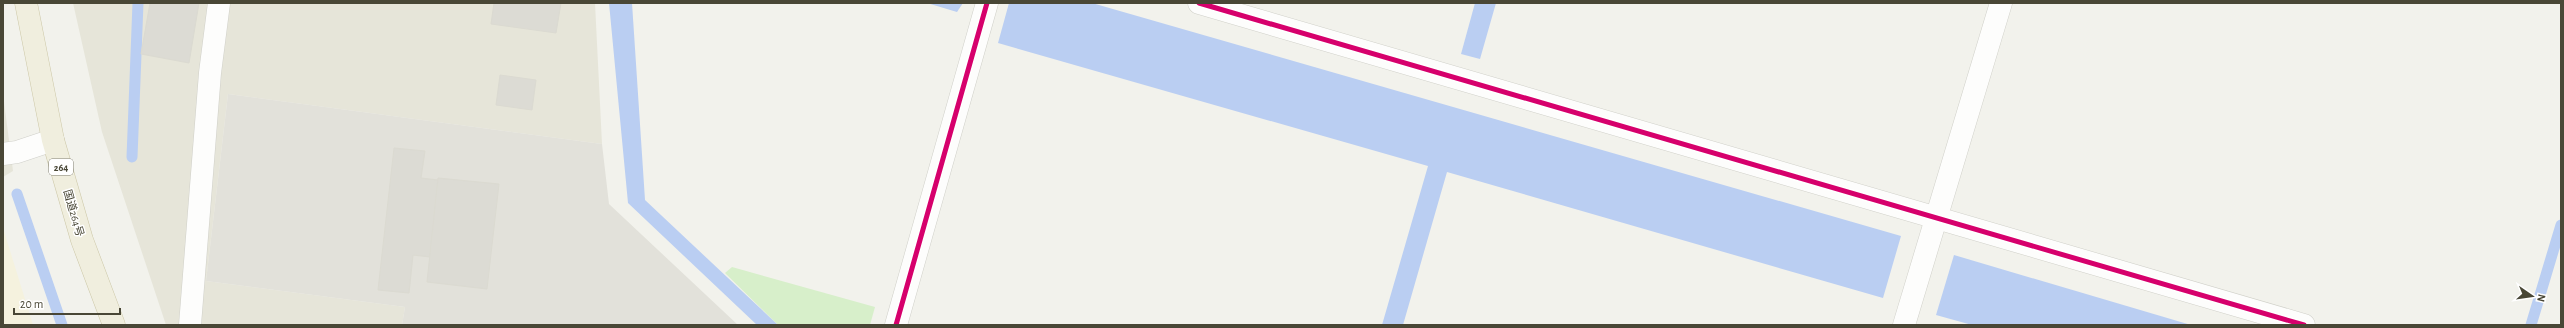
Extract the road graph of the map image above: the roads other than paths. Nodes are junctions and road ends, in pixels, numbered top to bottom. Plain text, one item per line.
1 (26, 3) edge
2 (219, 3) edge
3 (987, 3) edge
4 (1199, 3) edge
5 (2001, 3) edge
6 (53, 140) junction
7 (3, 154) edge
8 (1936, 218) junction
9 (114, 325) edge
10 (190, 325) edge
11 (896, 325) edge
12 (1904, 325) edge
13 (2304, 325) edge

1 - 6 highway, 国道264号 / 264
2 - 10 street
3 - 11 street
4 - 8 street
5 - 8 street
6 - 7 street
6 - 9 highway, 国道264号 / 264
8 - 12 street
8 - 13 street

